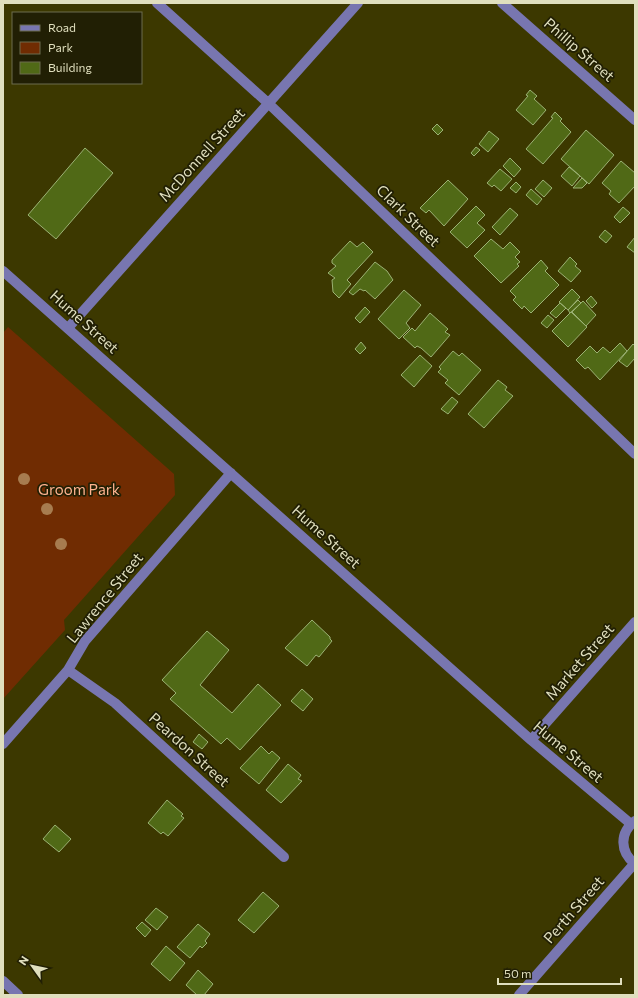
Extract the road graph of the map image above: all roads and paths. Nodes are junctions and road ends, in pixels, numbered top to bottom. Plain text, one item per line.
1 (157, 3) edge
2 (358, 3) edge
3 (502, 3) edge
4 (268, 103) junction
5 (635, 120) edge
6 (3, 271) edge
7 (68, 328) junction
8 (635, 454) edge
9 (231, 473) junction
10 (635, 622) edge
11 (68, 670) junction
12 (531, 740) junction
13 (3, 744) edge
14 (633, 823) edge
15 (284, 857) dead end
16 (635, 864) edge
17 (3, 982) edge
18 (18, 995) edge
19 (519, 995) edge

1 - 4 street, Clark Street
2 - 4 street, McDonnell Street
3 - 5 street, Phillip Street
4 - 7 street, McDonnell Street
4 - 8 street, Clark Street
6 - 7 street, Hume Street
7 - 9 street, Hume Street
9 - 11 street, Lawrence Street
9 - 12 street, Hume Street
10 - 12 street, Market Street
11 - 13 street, Lawrence Street
11 - 15 street, Peardon Street
12 - 14 street, Hume Street
14 - 16 street
16 - 19 street, Perth Street
17 - 18 street

